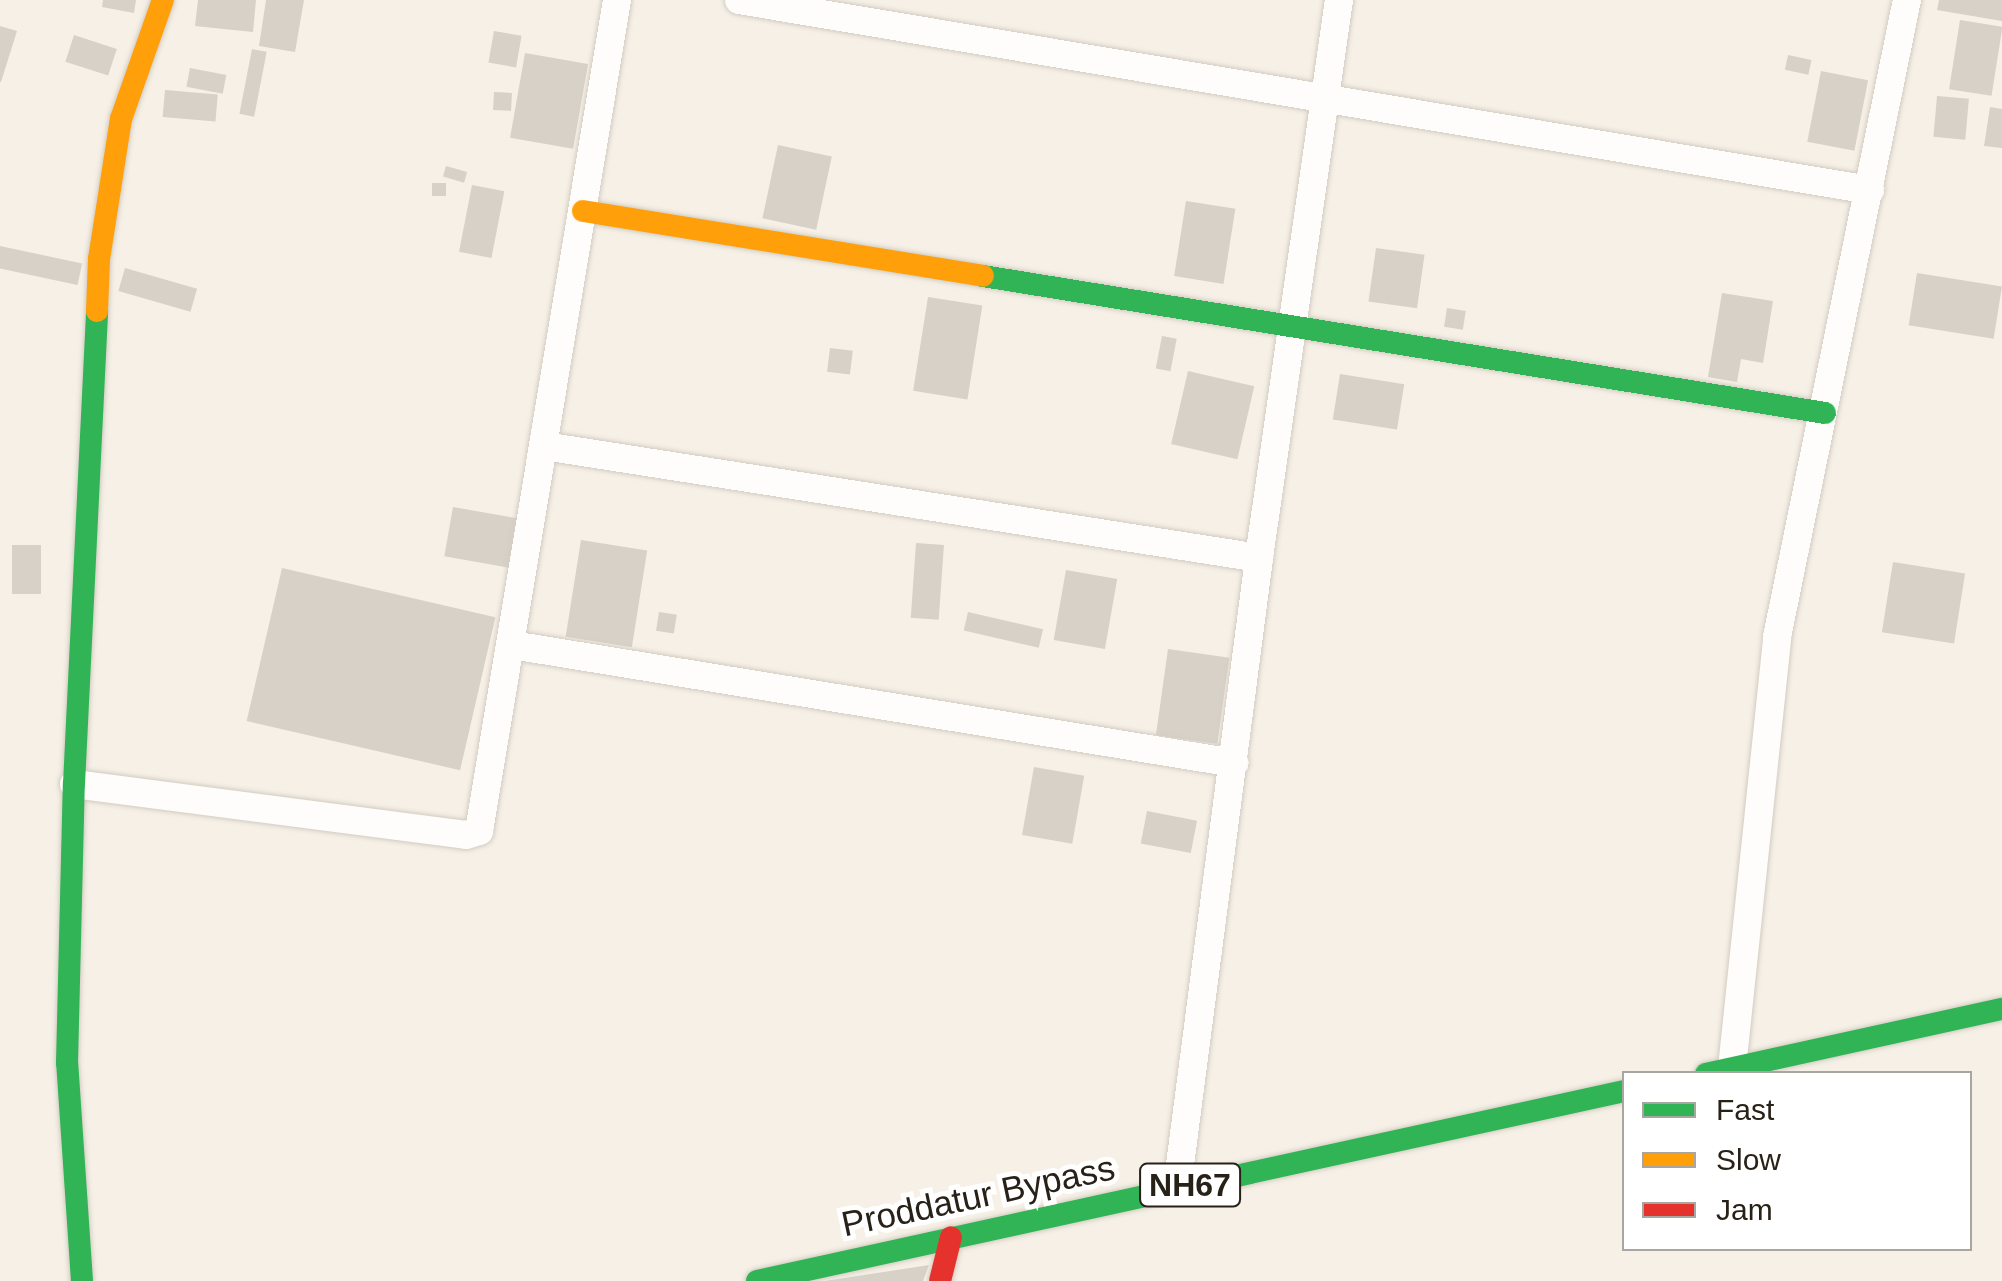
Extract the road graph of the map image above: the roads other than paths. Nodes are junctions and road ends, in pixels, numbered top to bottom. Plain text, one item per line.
1 (164, 0) edge
2 (617, 0) edge
3 (739, 0) edge
4 (1339, 0) edge
5 (1908, 0) edge
6 (1322, 97) junction
7 (1870, 190) junction
8 (583, 211) junction
9 (1295, 324) junction
10 (1824, 413) junction
11 (544, 446) junction
12 (1259, 558) junction
13 (512, 645) junction
14 (1234, 763) junction
15 (74, 784) junction
16 (2002, 1010) edge
17 (1719, 1071) edge
18 (1622, 1091) edge
19 (1177, 1188) junction
20 (951, 1237) junction
21 (82, 1281) edge
22 (757, 1281) edge
23 (940, 1281) edge

1 - 15 main road
2 - 8 street
3 - 6 street
4 - 6 street
5 - 7 street
6 - 7 street
6 - 9 street
7 - 10 street
8 - 9 main road
8 - 11 street
9 - 10 main road
9 - 12 street
10 - 17 street
11 - 12 street
11 - 13 street
12 - 14 street
13 - 14 street
13 - 15 street
14 - 19 street
15 - 21 main road
16 - 17 main road
18 - 19 main road, Proddatur Bypass / NH67
19 - 20 main road, Proddatur Bypass / NH67
20 - 22 main road, Proddatur Bypass / NH67
20 - 23 main road

